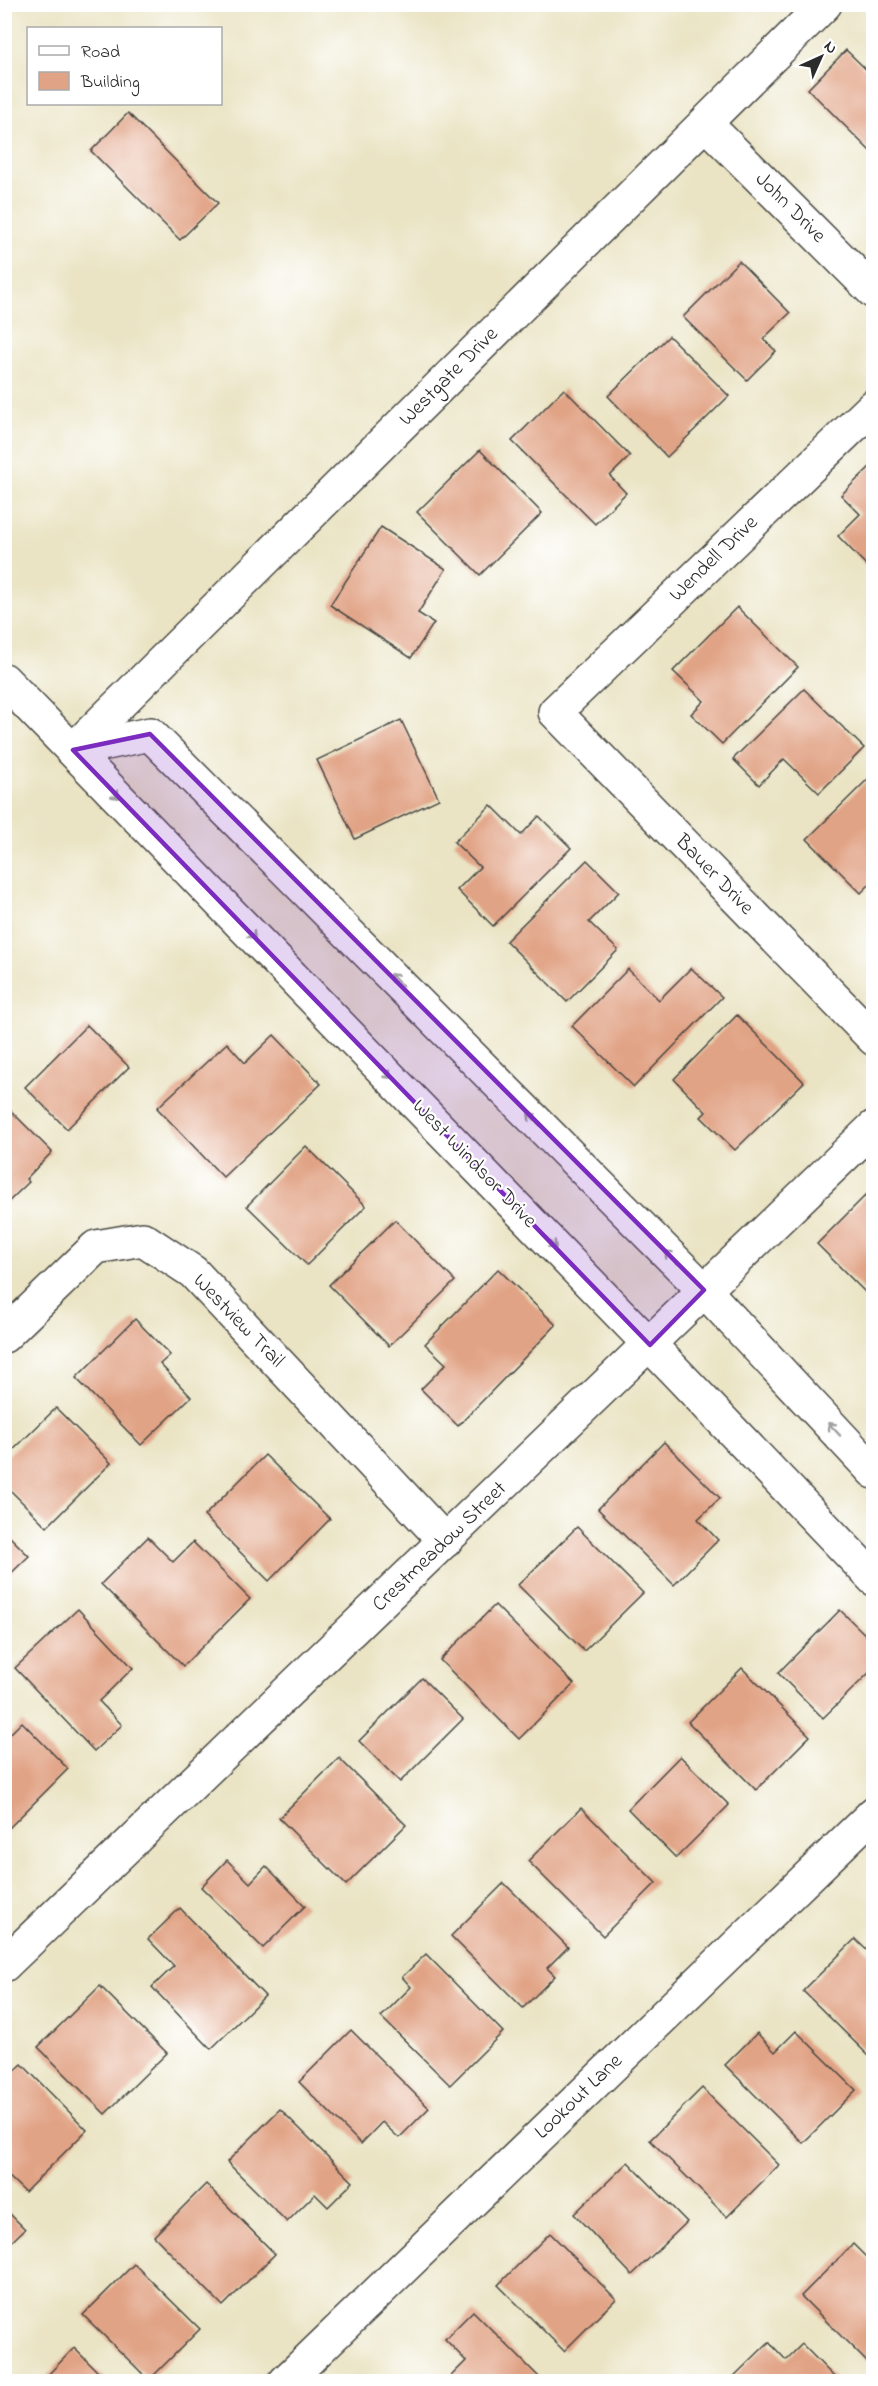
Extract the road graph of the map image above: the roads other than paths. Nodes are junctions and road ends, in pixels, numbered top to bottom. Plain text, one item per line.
1 (825, 4) edge
2 (706, 124) junction
3 (873, 292) edge
4 (873, 406) edge
5 (4, 680) edge
6 (555, 712) joint
7 (73, 750) junction
8 (873, 1039) edge
9 (873, 1127) edge
10 (704, 1290) junction
11 (4, 1336) edge
12 (650, 1345) junction
13 (873, 1472) edge
14 (445, 1541) junction
15 (873, 1579) edge
16 (873, 1813) edge
17 (4, 1965) edge
18 (285, 2382) edge

1 - 2 street, Westgate Drive
2 - 3 street, John Drive
2 - 7 street, Westgate Drive
4 - 6 street, Wendell Drive
5 - 7 street, West Windsor Drive
6 - 8 street, Bauer Drive
10 -> 7 street
7 -> 12 street, West Windsor Drive
9 - 10 street, Crestmeadow Street
10 - 12 street, Crestmeadow Street
13 -> 10 street
11 - 14 street, Westview Trail
12 - 14 street, Crestmeadow Street
12 - 15 street, West Windsor Drive
14 - 17 street, Crestmeadow Street
16 - 18 street, Lookout Lane

